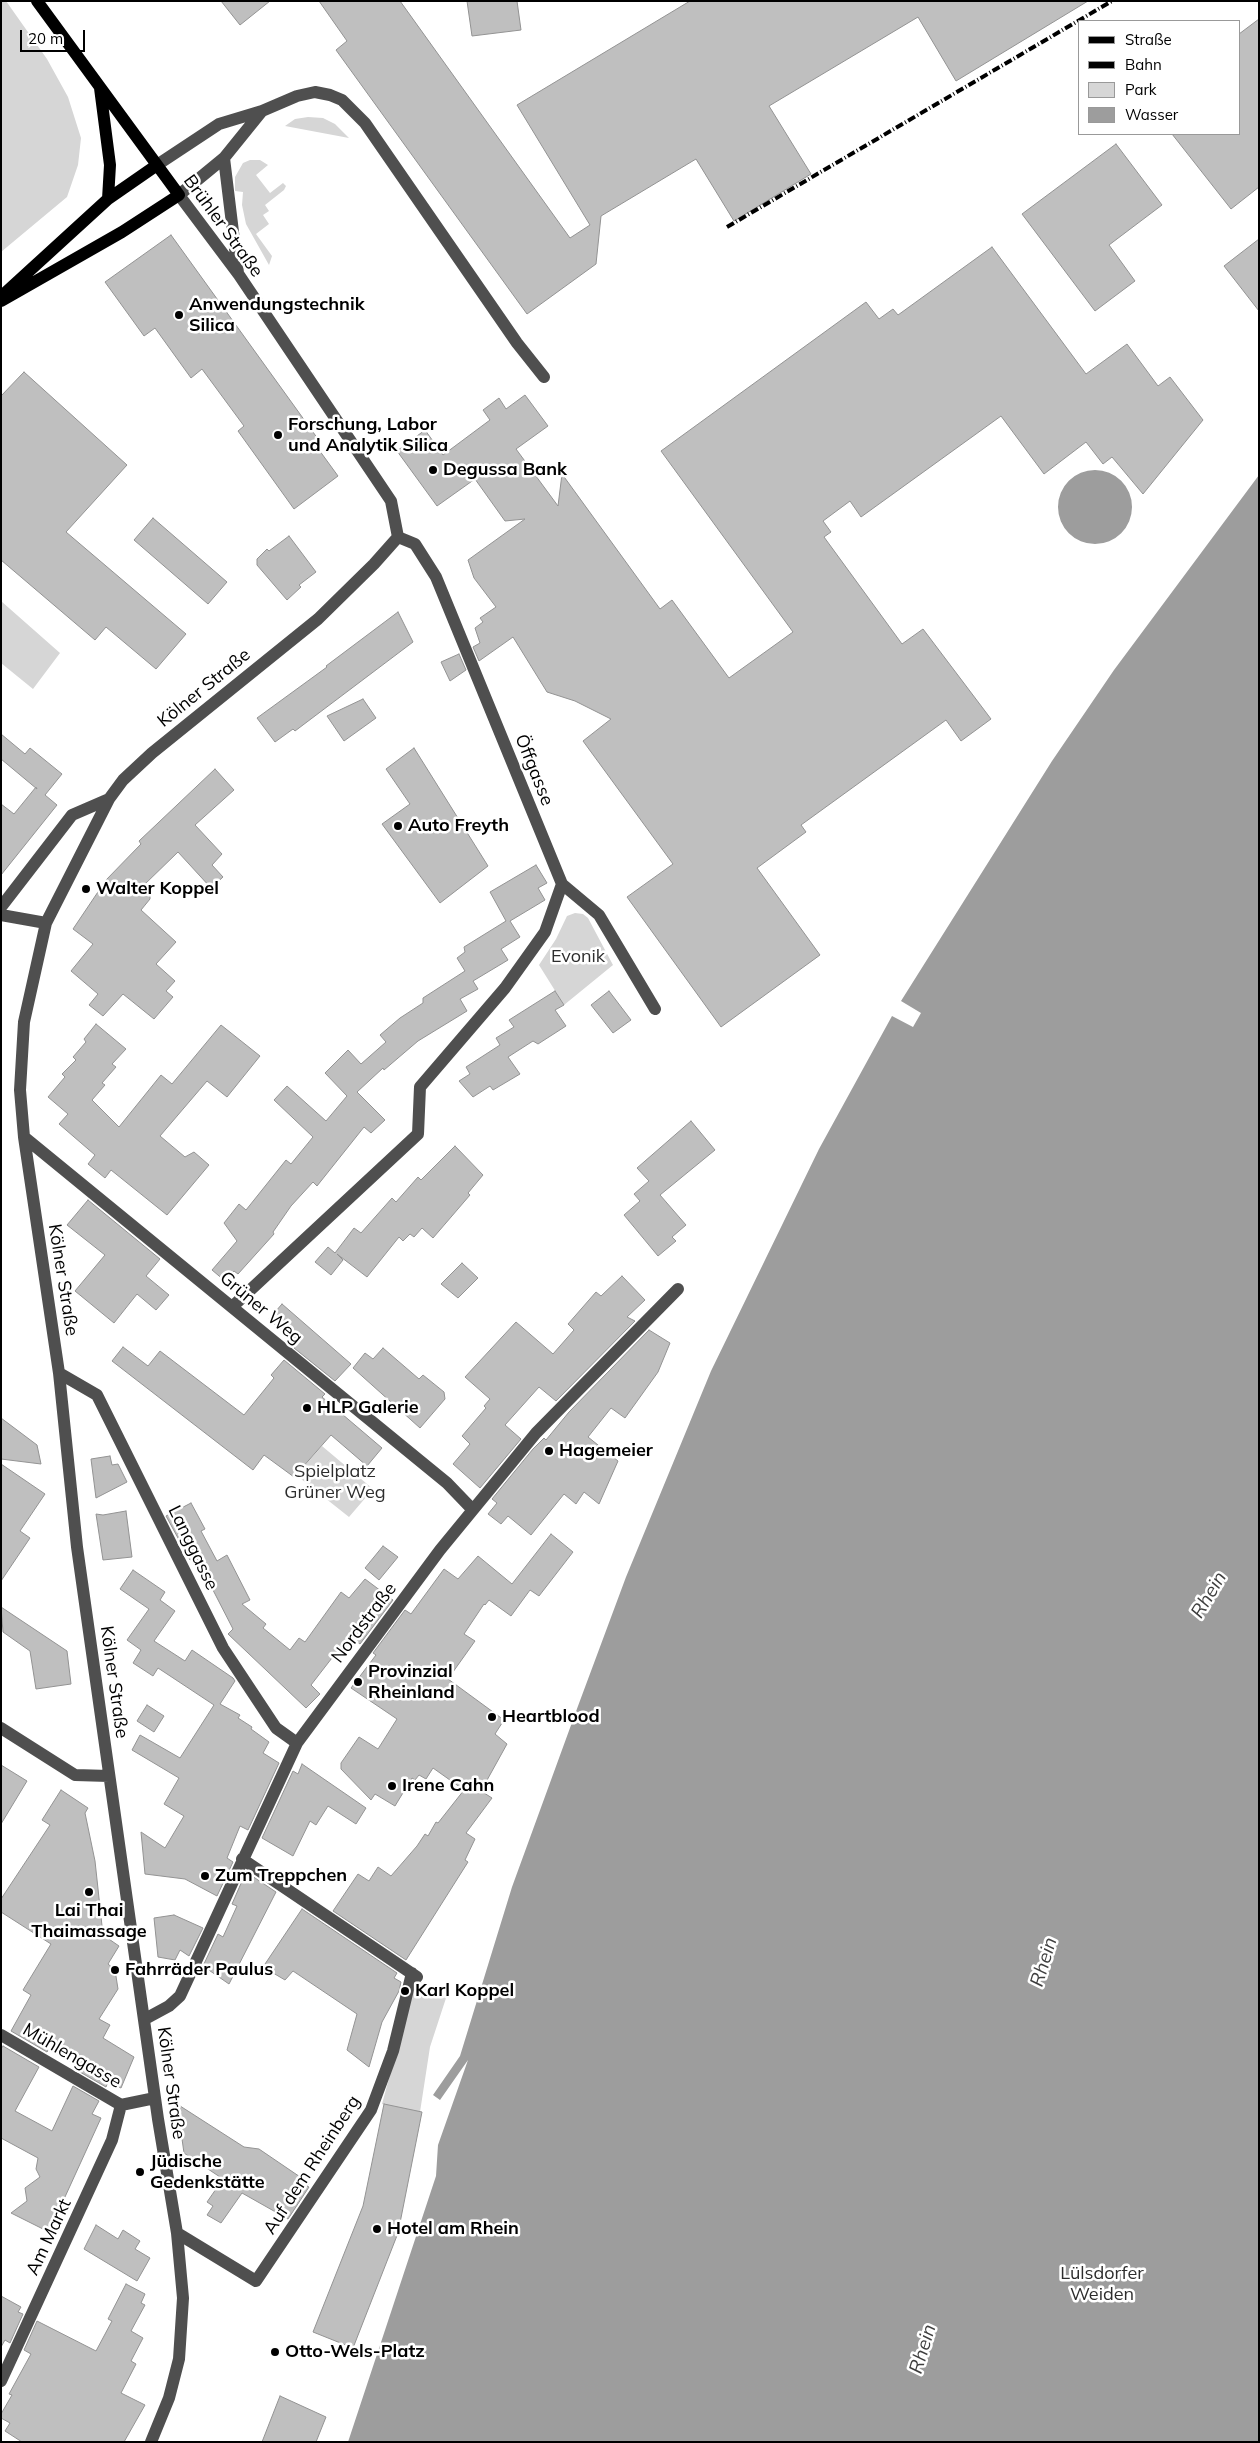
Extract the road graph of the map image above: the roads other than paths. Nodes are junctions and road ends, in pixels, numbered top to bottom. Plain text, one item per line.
1 (37, 1) edge
2 (99, 84) junction
3 (262, 111) junction
4 (224, 158) junction
5 (157, 165) junction
6 (179, 195) junction
7 (108, 199) junction
8 (238, 276) junction
9 (1, 297) edge
10 (1, 301) edge
11 (544, 377) dead end
12 (398, 537) junction
13 (109, 799) junction
14 (562, 884) junction
15 (1, 907) edge
16 (1, 915) edge
17 (46, 923) junction
18 (655, 1009) dead end
19 (24, 1137) junction
20 (678, 1289) dead end
21 (232, 1307) junction
22 (59, 1373) junction
23 (472, 1509) junction
24 (1, 1728) edge
25 (297, 1742) junction
26 (109, 1776) junction
27 (242, 1859) junction
28 (145, 2019) junction
29 (1, 2035) edge
30 (155, 2098) junction
31 (122, 2105) junction
32 (177, 2233) junction
33 (1, 2381) edge
34 (150, 2442) edge

1 - 2 main road, Brühler Straße
2 - 5 main road, Brühler Straße
2 - 7 main road
3 - 4 street
3 - 5 street
3 - 11 street
4 - 6 street
4 - 8 street
5 - 6 main road, Brühler Straße
5 - 7 main road
6 - 8 street, Brühler Straße
6 - 10 main road
7 - 9 main road
8 - 12 street, Brühler Straße
12 - 13 street, Kölner Straße
12 - 14 street, Öffgasse
13 - 15 street
13 - 17 street, Kölner Straße
14 - 18 street, Öffgasse
14 - 21 street
16 - 17 street
17 - 19 street, Kölner Straße
19 - 21 street, Grüner Weg
19 - 22 street, Kölner Straße
20 - 23 street, Nordstraße
21 - 23 street, Grüner Weg
22 - 25 street, Langgasse
22 - 26 street, Kölner Straße
23 - 25 street, Nordstraße
24 - 26 street
25 - 27 street, Nordstraße
26 - 28 street, Kölner Straße
27 - 28 street, Nordstraße
27 - 32 street, Auf dem Rheinberg
28 - 30 street, Kölner Straße
29 - 31 street, Mühlengasse
30 - 31 street, Mühlengasse
30 - 32 street, Kölner Straße
31 - 33 street, Am Markt
32 - 34 street, Kölner Straße

